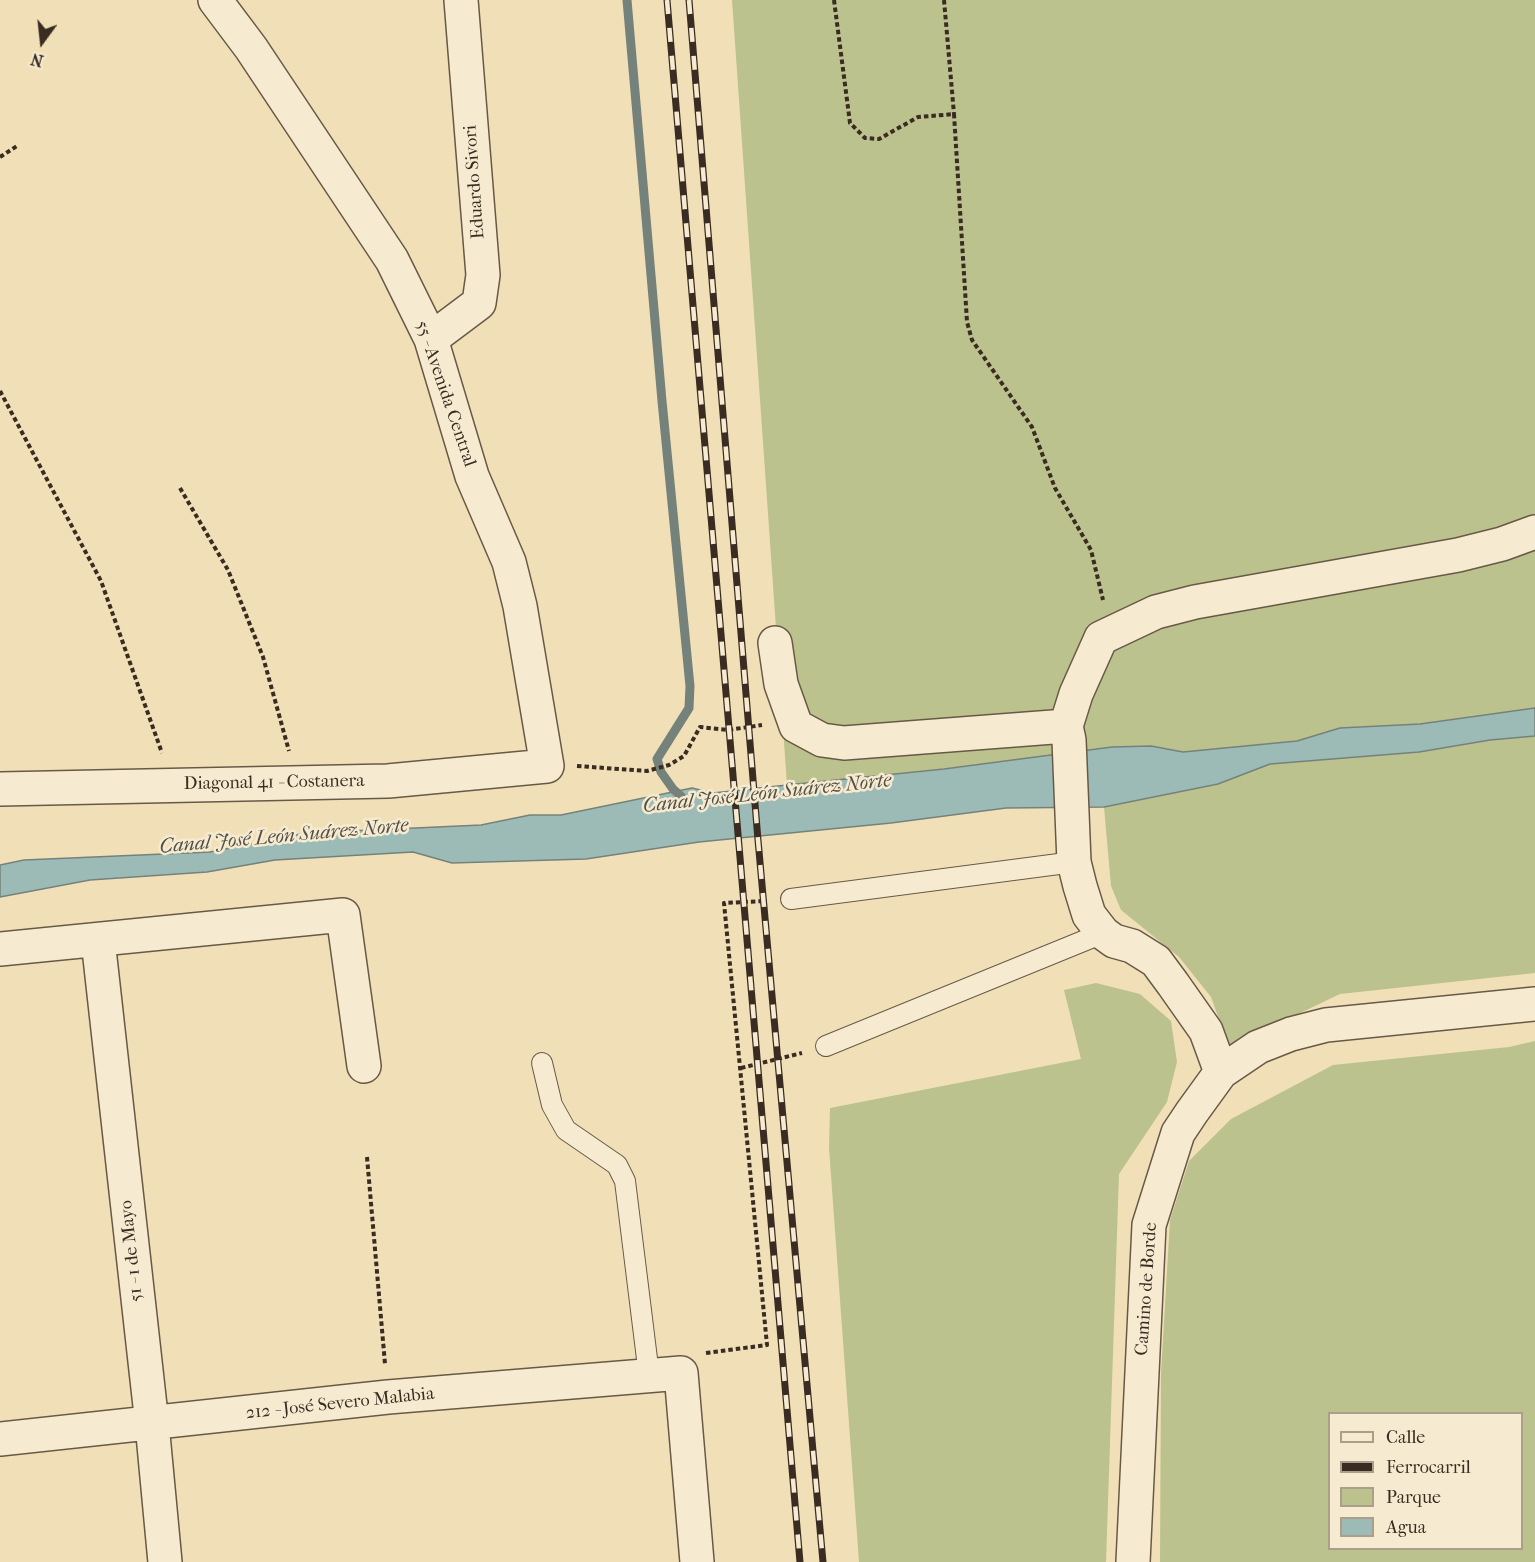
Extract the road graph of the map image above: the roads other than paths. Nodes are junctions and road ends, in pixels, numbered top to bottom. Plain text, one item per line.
1 (215, 0) edge
2 (461, 0) edge
3 (430, 339) junction
4 (1535, 532) edge
5 (775, 644) dead end
6 (1068, 733) junction
7 (547, 766) joint
8 (0, 789) edge
9 (1074, 862) junction
10 (791, 899) road end
11 (1103, 933) junction
12 (98, 939) junction
13 (0, 949) edge
14 (1535, 1004) edge
15 (826, 1046) road end
16 (542, 1063) dead end
17 (364, 1066) dead end
18 (1221, 1072) junction
19 (649, 1375) junction
20 (152, 1424) junction
21 (0, 1439) edge
22 (165, 1562) edge
23 (697, 1562) edge
24 (1133, 1562) edge

1 - 3 street, 55 - Avenida Central
2 - 3 street, Eduardo Sivori
3 - 7 street, 55 - Avenida Central
4 - 6 street
5 - 6 street
6 - 9 street
7 - 8 street, Diagonal 41 - Costanera
9 - 10 lane
9 - 11 street
11 - 15 lane
11 - 18 street
12 - 13 street
12 - 17 street
12 - 20 street, 51 - 1 de Mayo
14 - 18 street, Camino de Borde
16 - 19 lane
18 - 24 street, Camino de Borde
19 - 20 street, 212 - José Severo Malabia
19 - 23 street, 212 - José Severo Malabia
20 - 21 street, 212 - José Severo Malabia
20 - 22 street, 51 - 1 de Mayo

